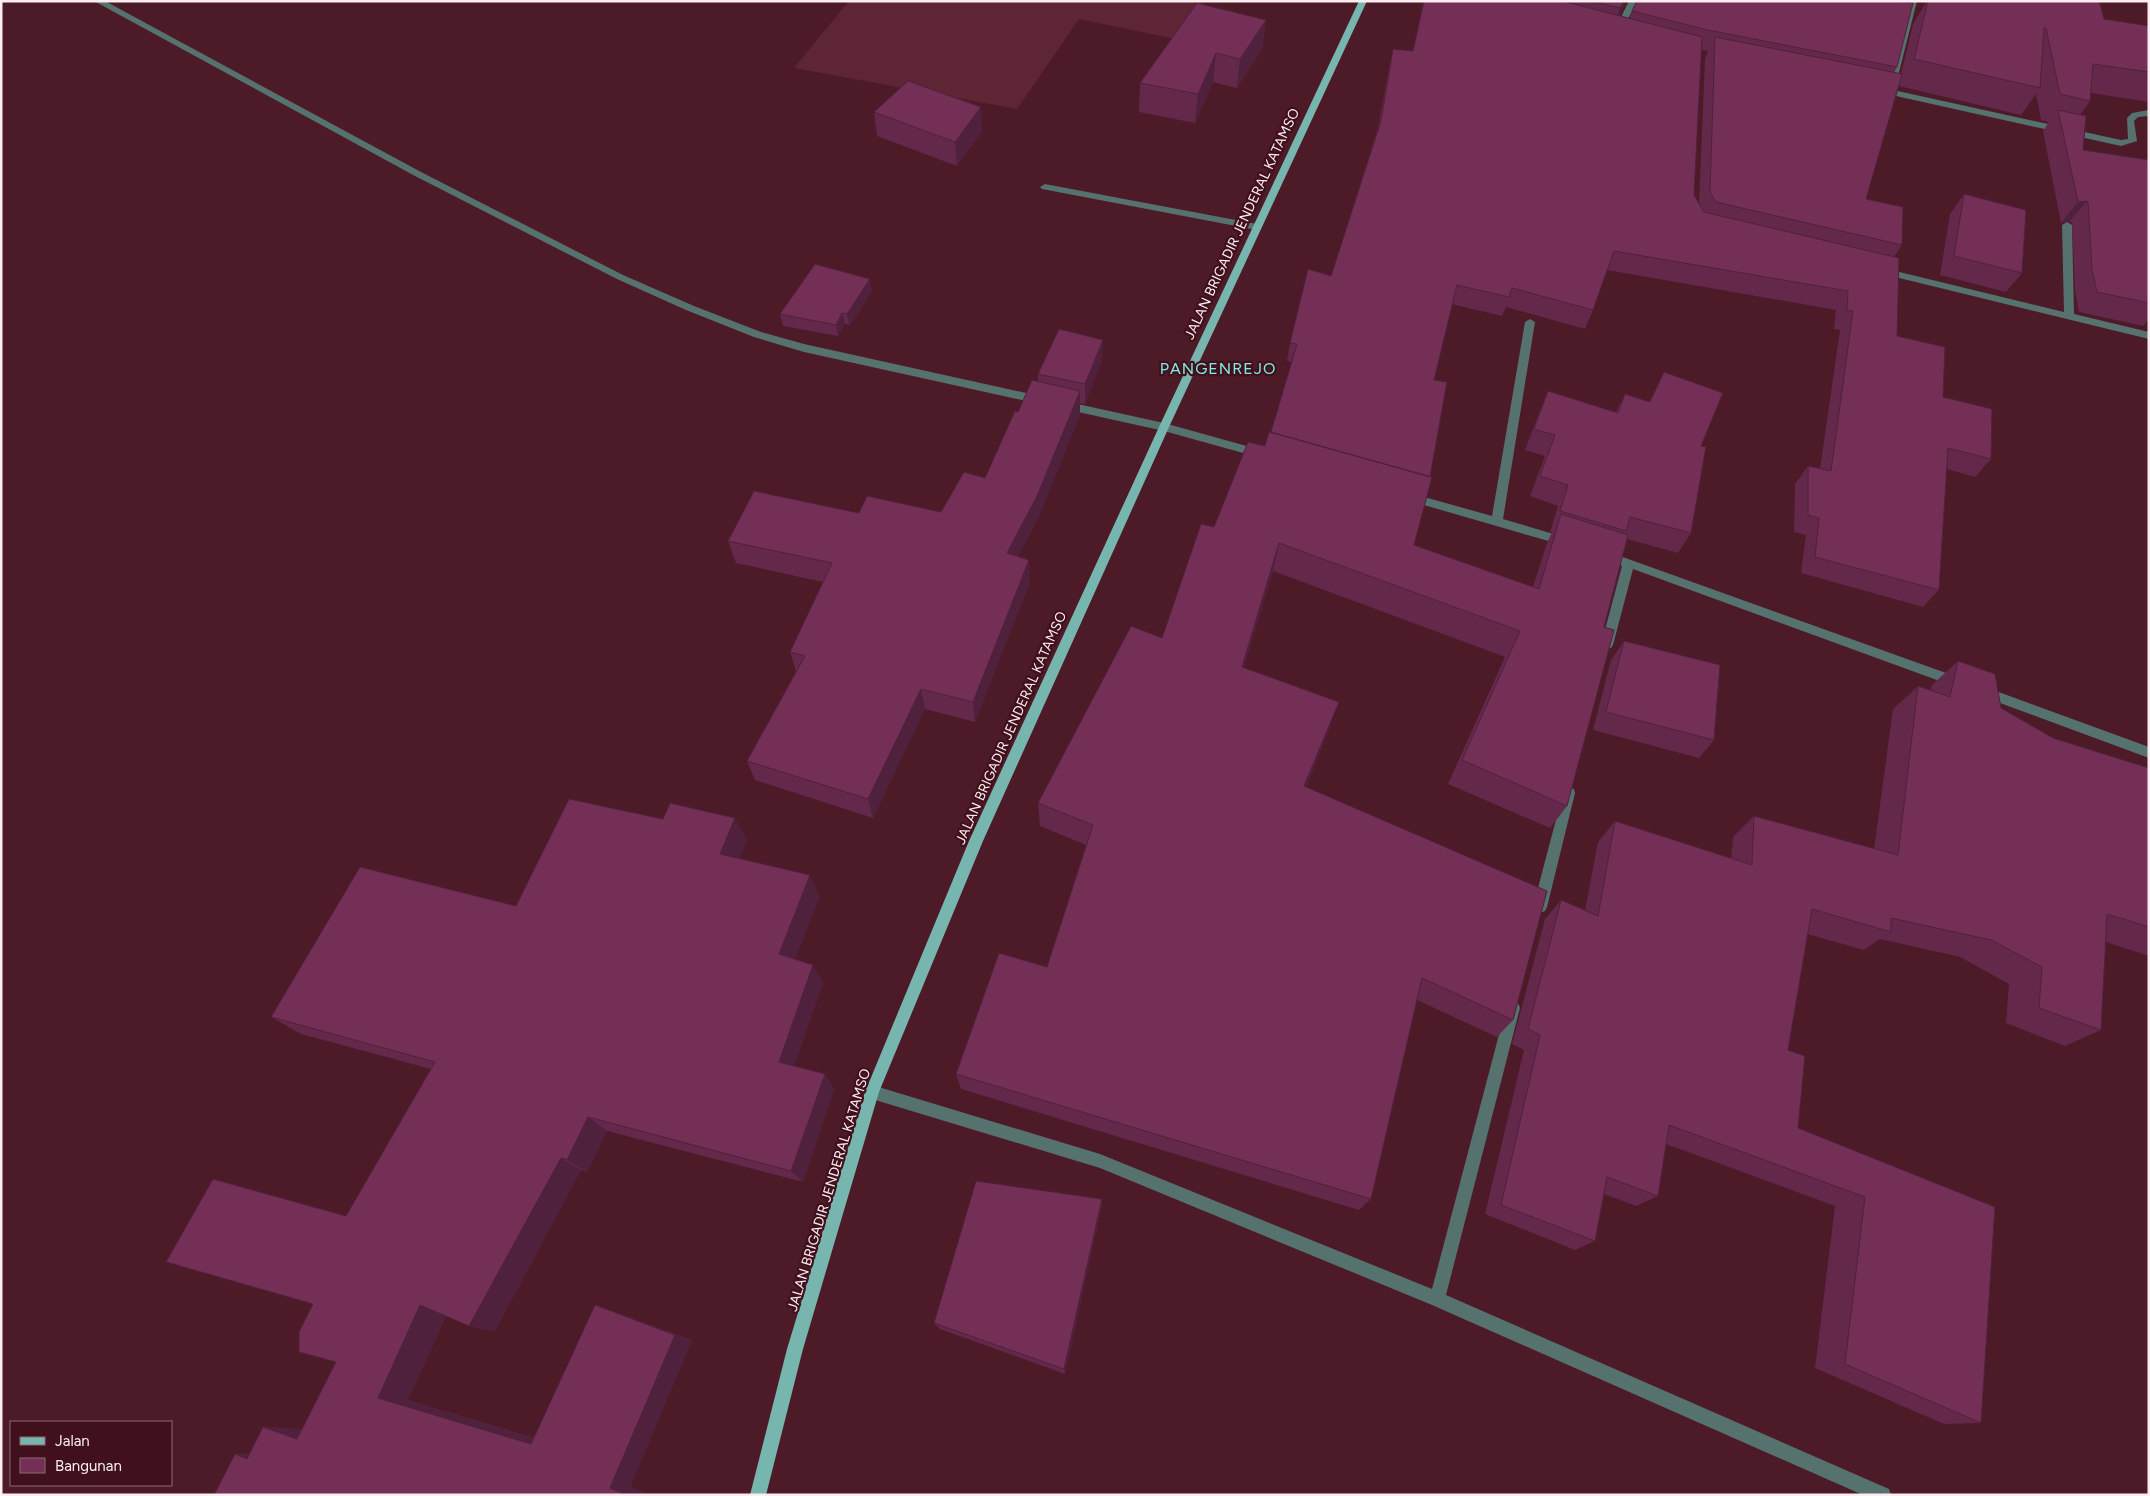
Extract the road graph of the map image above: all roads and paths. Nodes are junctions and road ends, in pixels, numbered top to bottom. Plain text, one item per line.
1 (98, 1) edge
2 (1363, 1) edge
3 (1633, 1) edge
4 (1913, 1) edge
5 (1608, 31) edge
6 (1871, 88) edge
7 (1890, 92) junction
8 (2149, 113) edge
9 (1045, 187) dead end
10 (2067, 225) dead end
11 (1257, 227) junction
12 (1870, 268) edge
13 (2069, 315) junction
14 (1530, 322) dead end
15 (2149, 336) edge
16 (1164, 427) junction
17 (1268, 457) edge
18 (1402, 494) edge
19 (1497, 522) junction
20 (1576, 545) edge
21 (1594, 551) edge
22 (1629, 562) junction
23 (1604, 658) edge
24 (2149, 753) edge
25 (1572, 784) edge
26 (1537, 918) edge
27 (1517, 994) edge
28 (872, 1092) junction
29 (1437, 1299) junction
30 (758, 1495) edge
31 (1883, 1495) edge

1 - 16 street
2 - 11 main road, JALAN BRIGADIR JENDERAL KATAMSO
3 - 5 street
4 - 7 street
6 - 7 street
7 - 8 street
9 - 11 street
10 - 13 street
11 - 16 main road, JALAN BRIGADIR JENDERAL KATAMSO
12 - 13 street
13 - 15 street
14 - 19 street
16 - 17 street
16 - 28 main road, JALAN BRIGADIR JENDERAL KATAMSO
18 - 19 street
19 - 20 street
21 - 22 street
22 - 23 street
22 - 24 street
25 - 26 street
27 - 29 street
28 - 29 street
28 - 30 main road, JALAN BRIGADIR JENDERAL KATAMSO
29 - 31 street

